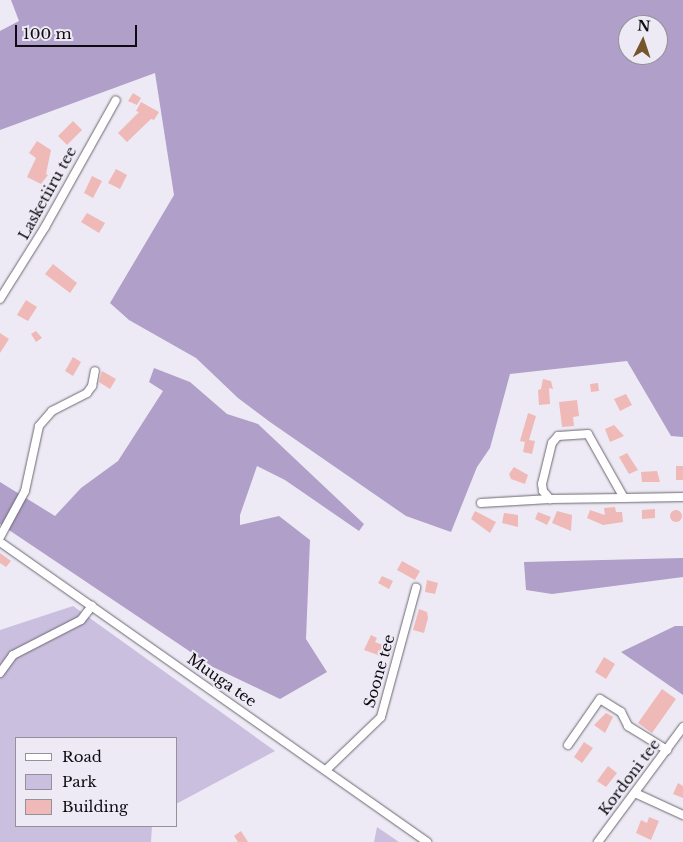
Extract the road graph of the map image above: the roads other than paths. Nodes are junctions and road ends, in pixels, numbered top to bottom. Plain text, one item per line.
1 (116, 100) dead end
2 (0, 299) edge
3 (95, 371) dead end
4 (683, 497) edge
5 (624, 498) junction
6 (550, 499) junction
7 (481, 503) dead end
8 (0, 537) edge
9 (0, 542) edge
10 (416, 588) dead end
11 (92, 606) junction
12 (0, 673) edge
13 (683, 728) edge
14 (568, 745) dead end
15 (666, 750) junction
16 (326, 770) junction
17 (635, 793) junction
18 (683, 815) edge
19 (427, 842) edge
20 (598, 842) edge

1 - 2 street, Lasketiiru tee
3 - 8 street
4 - 5 street
5 - 6 street
5 - 6 street
6 - 7 street
9 - 11 street, Muuga tee
10 - 16 street, Soone tee
11 - 12 street
11 - 16 street, Muuga tee
13 - 15 street, Kordoni tee
14 - 15 street
15 - 17 street, Kordoni tee
16 - 19 street, Muuga tee
17 - 18 street
17 - 20 street, Kordoni tee

